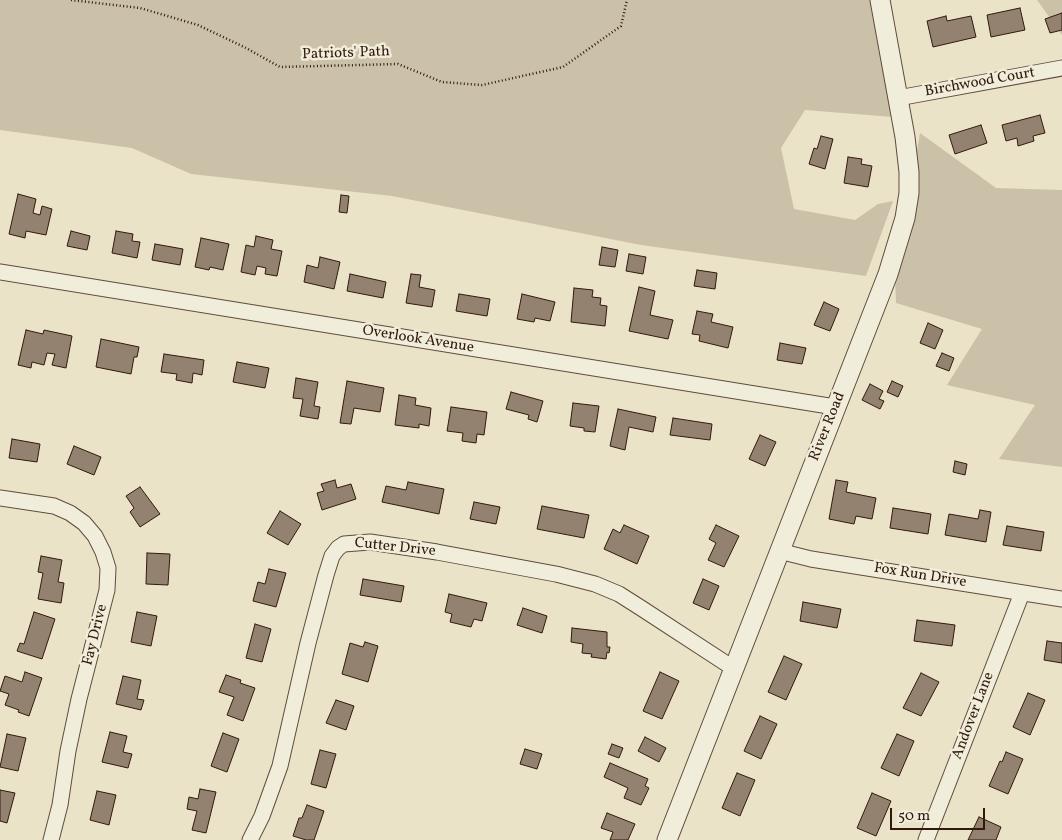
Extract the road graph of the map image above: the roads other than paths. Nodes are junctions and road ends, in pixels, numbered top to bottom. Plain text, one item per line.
1 (880, 0) edge
2 (1062, 68) edge
3 (898, 98) junction
4 (0, 272) edge
5 (836, 407) junction
6 (0, 498) edge
7 (779, 550) junction
8 (1022, 592) junction
9 (1062, 599) edge
10 (733, 668) junction
11 (51, 840) edge
12 (250, 840) edge
13 (666, 840) edge
14 (926, 840) edge

1 - 3 street, River Road
2 - 3 street, Birchwood Court
3 - 5 street, River Road
4 - 5 street, Overlook Avenue
5 - 7 street, River Road
6 - 11 street, Fay Drive
7 - 8 street, Fox Run Drive
7 - 10 street, River Road
8 - 9 street, Fox Run Drive
8 - 14 street, Andover Lane
10 - 12 street, Cutter Drive
10 - 13 street, River Road

